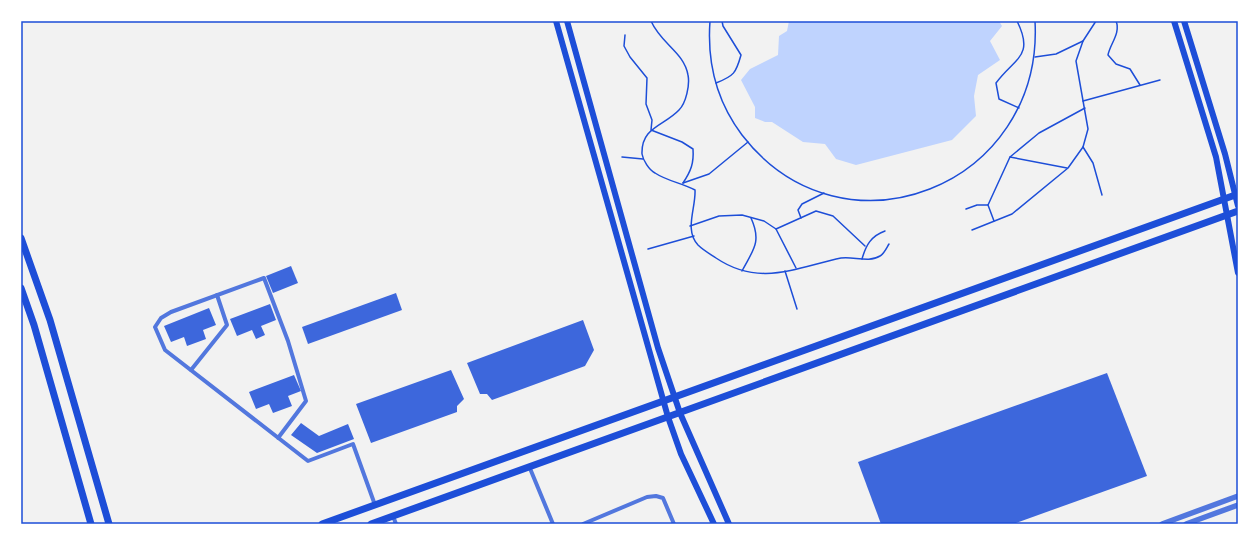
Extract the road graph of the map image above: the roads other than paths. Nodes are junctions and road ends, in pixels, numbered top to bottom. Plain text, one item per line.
1 (556, 21) edge
2 (567, 21) edge
3 (1174, 21) edge
4 (1184, 21) edge
5 (1237, 194) edge
6 (1225, 199) junction
7 (1238, 206) edge
8 (1238, 211) edge
9 (1227, 215) junction
10 (21, 238) edge
11 (1238, 273) edge
12 (21, 288) edge
13 (217, 295) junction
14 (191, 370) junction
15 (674, 397) junction
16 (663, 402) junction
17 (680, 413) junction
18 (668, 417) junction
19 (278, 438) junction
20 (529, 466) junction
21 (1238, 496) edge
22 (375, 505) junction
23 (1238, 505) edge
24 (392, 516) junction
25 (91, 524) edge
26 (109, 524) edge
27 (322, 524) edge
28 (370, 524) edge
29 (396, 524) edge
30 (553, 524) edge
31 (583, 524) edge
32 (674, 524) edge
33 (714, 524) edge
34 (729, 524) edge
35 (1162, 524) edge
36 (1186, 524) edge

1 - 16 main road
2 - 15 main road
3 - 6 main road
4 - 5 main road
5 - 6 main road
5 - 7 main road
6 - 9 main road
6 - 15 main road
8 - 9 main road
9 - 11 main road
9 - 17 main road
10 - 26 main road
12 - 25 main road
13 - 14 street
13 - 14 street
13 - 19 street
14 - 19 street
15 - 16 main road
15 - 17 main road
16 - 18 main road
16 - 22 main road
17 - 18 main road
17 - 34 main road
18 - 20 main road
18 - 33 main road
19 - 22 street
20 - 24 main road
20 - 30 street
21 - 35 street
22 - 27 main road
23 - 36 street
24 - 28 main road
24 - 29 street
31 - 32 street

